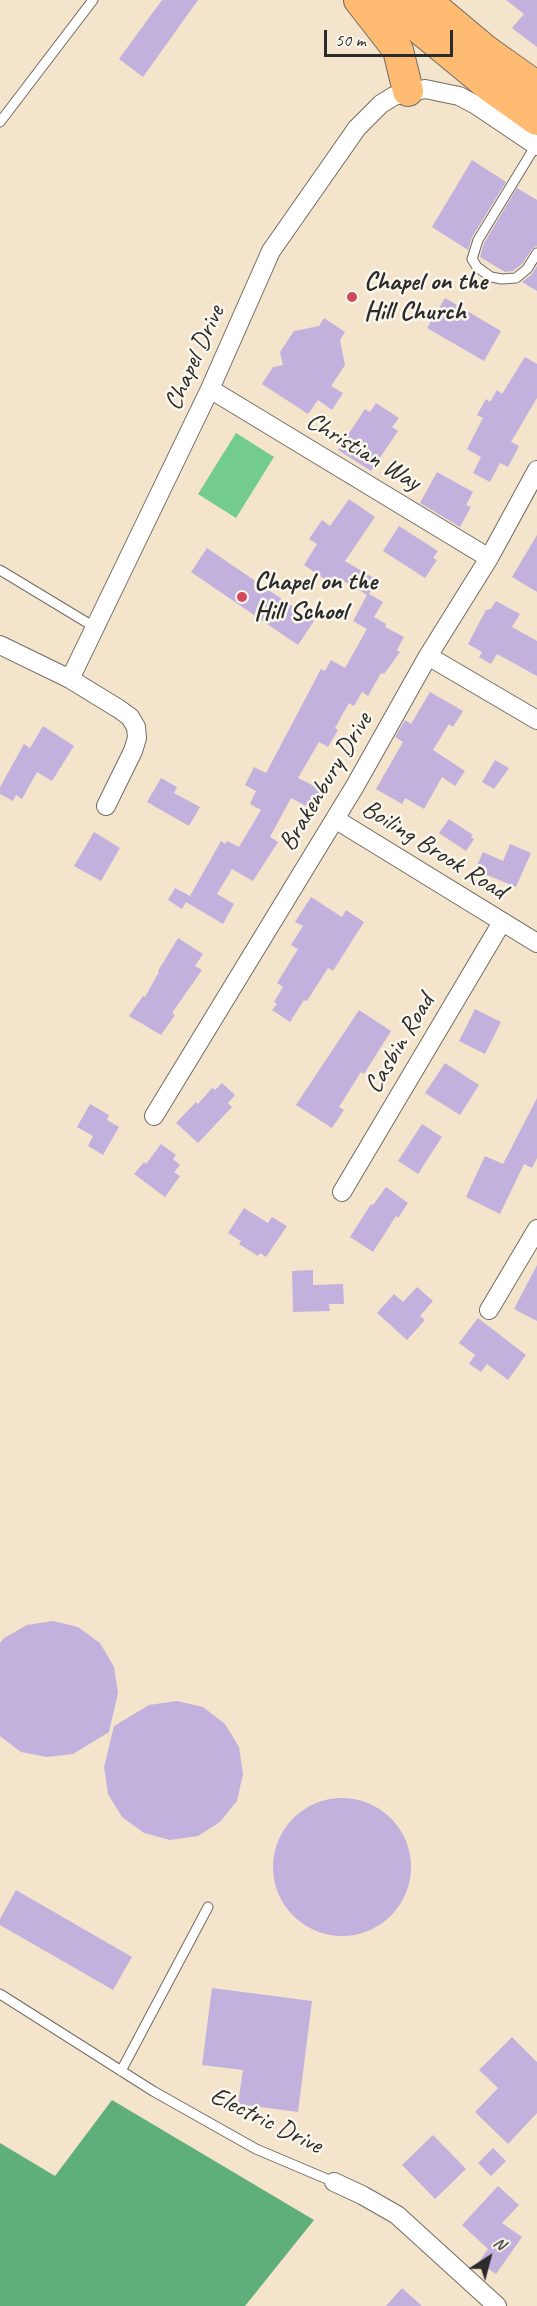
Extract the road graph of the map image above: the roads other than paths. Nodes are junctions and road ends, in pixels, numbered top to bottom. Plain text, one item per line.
1 (93, 0) edge
2 (359, 0) edge
3 (386, 0) edge
4 (424, 0) edge
5 (537, 88) edge
6 (408, 91) junction
7 (0, 122) edge
8 (537, 137) edge
9 (537, 253) edge
10 (210, 389) junction
11 (537, 470) edge
12 (489, 558) junction
13 (0, 570) edge
14 (96, 628) junction
15 (0, 645) edge
16 (428, 657) junction
17 (70, 679) junction
18 (537, 720) edge
19 (106, 806) dead end
20 (335, 819) junction
21 (502, 922) junction
22 (537, 943) edge
23 (154, 1116) dead end
24 (342, 1192) dead end
25 (537, 1229) edge
26 (489, 1310) dead end
27 (208, 1907) dead end
28 (0, 1994) edge
29 (121, 2071) junction
30 (334, 2182) joint
31 (497, 2306) edge

1 - 7 lane
2 - 6 main road
3 - 8 highway
4 - 5 highway
6 - 8 street
6 - 10 street, Chapel Drive
8 - 9 lane
10 - 12 street, Christian Way
10 - 14 street, Chapel Drive
11 - 12 street, Brakenbury Drive
12 - 16 street, Brakenbury Drive
13 - 14 lane
14 - 17 street, Chapel Drive
15 - 17 street
16 - 18 street
16 - 20 street, Brakenbury Drive
17 - 19 street
20 - 21 street, Boiling Brook Road
20 - 23 street, Brakenbury Drive
21 - 22 street, Boiling Brook Road
21 - 24 street, Casbin Road
25 - 26 street
27 - 29 lane
28 - 29 lane, Electric Drive
29 - 30 lane, Electric Drive
30 - 31 street, Electric Drive

